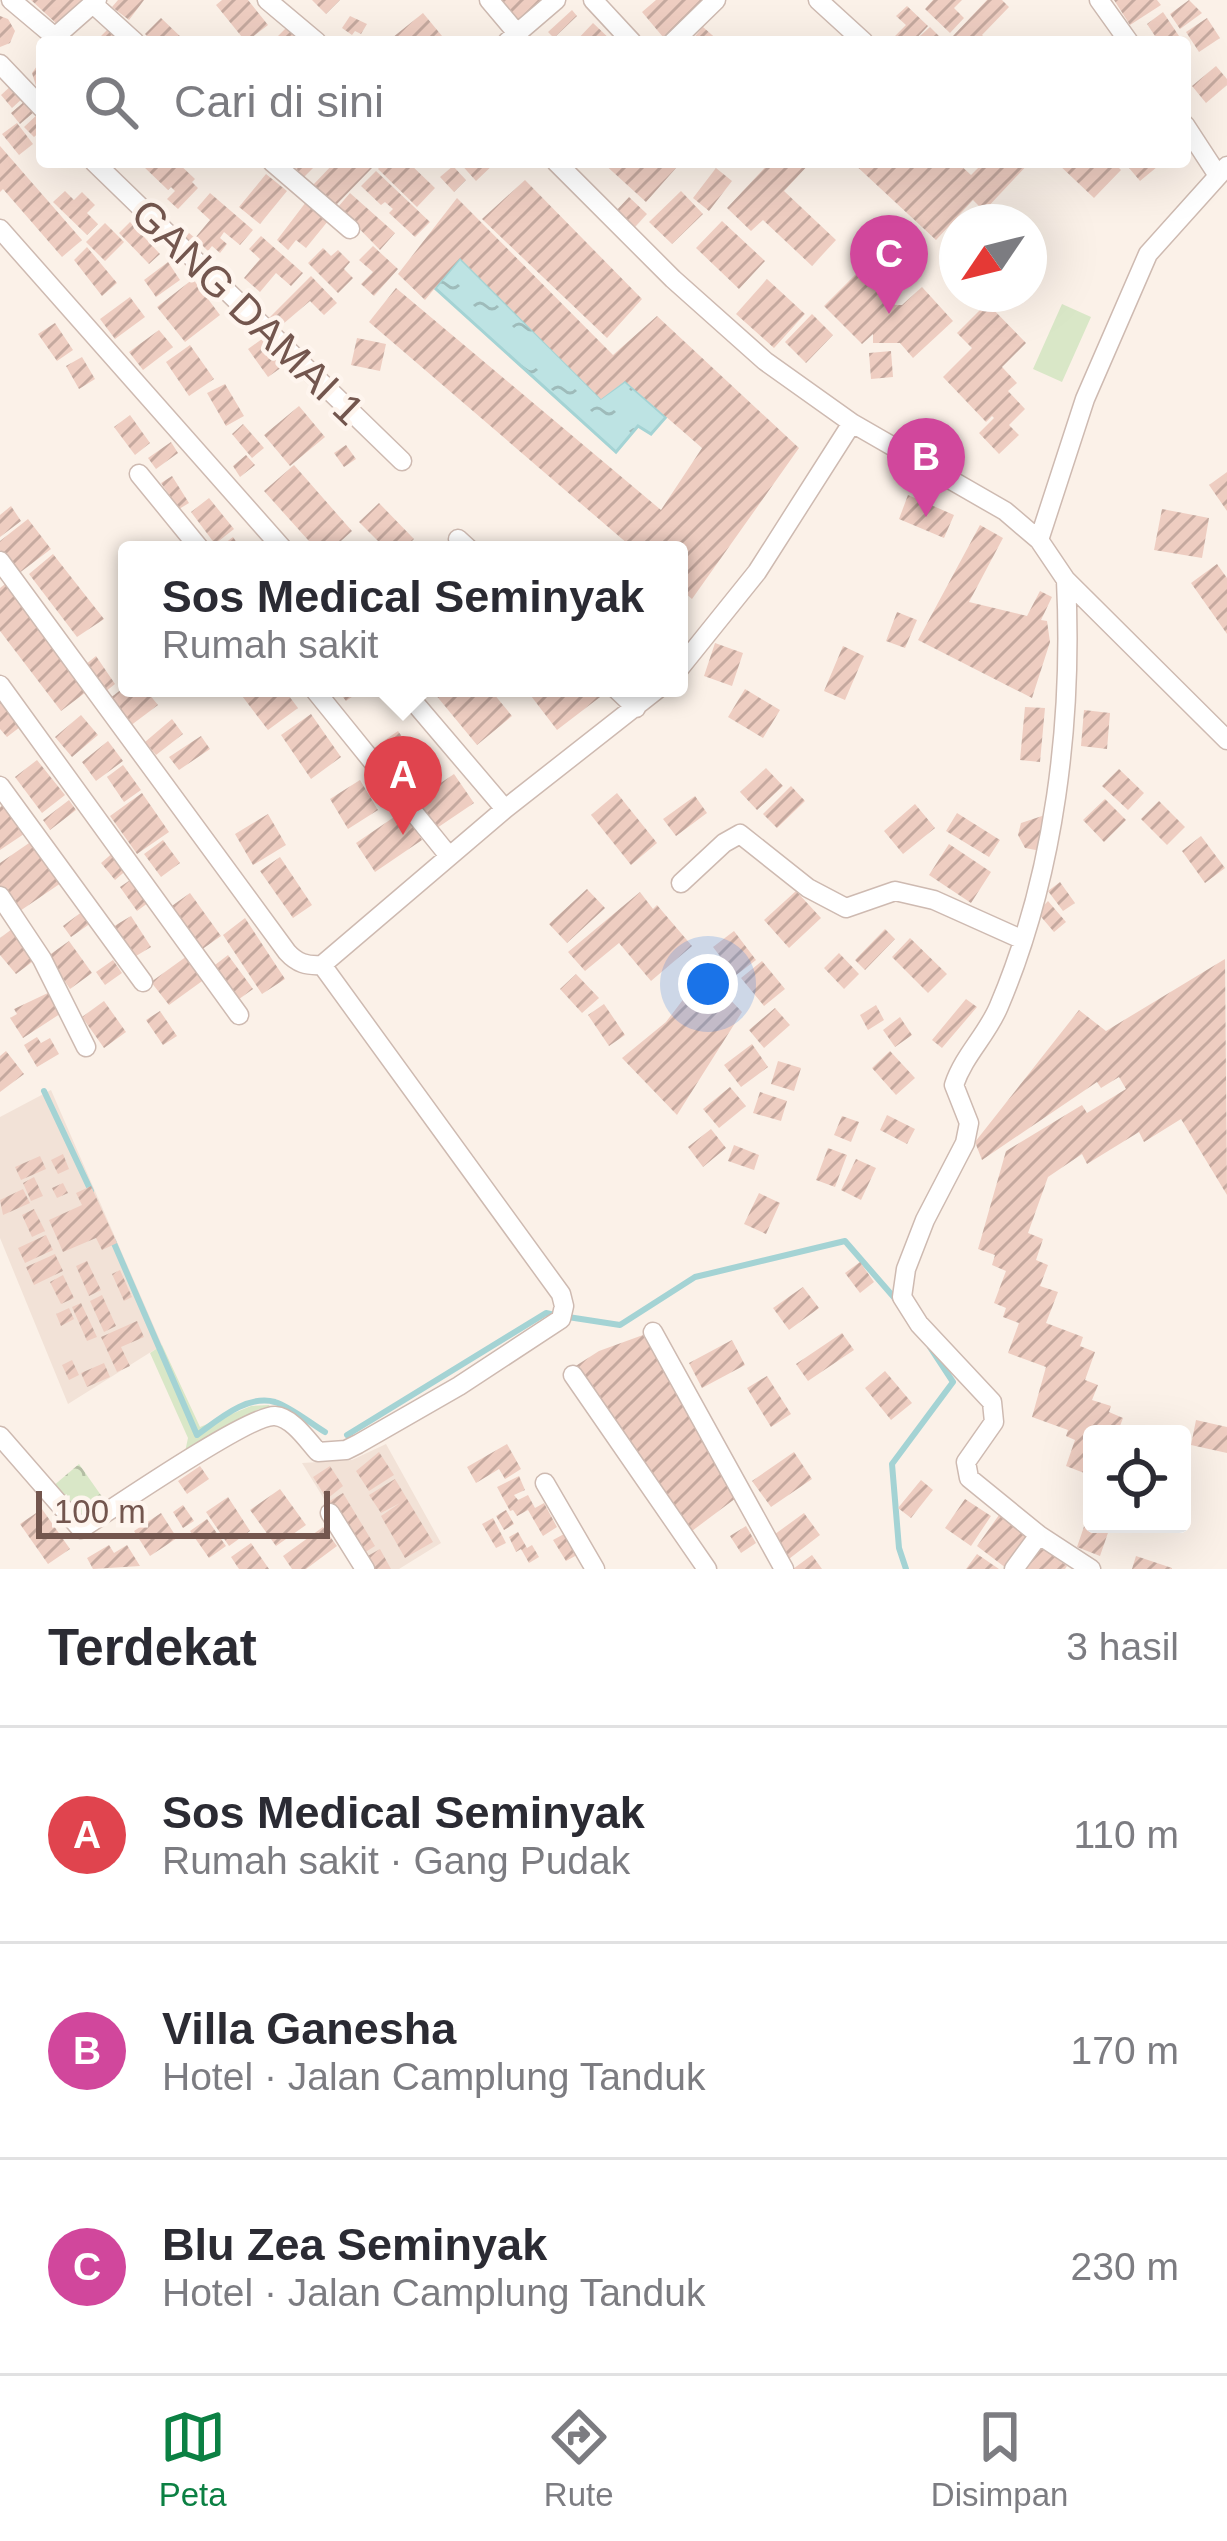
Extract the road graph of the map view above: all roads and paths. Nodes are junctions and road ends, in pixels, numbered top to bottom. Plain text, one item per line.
1 (11, 0) edge
2 (267, 0) edge
3 (489, 0) edge
4 (556, 0) edge
5 (593, 0) edge
6 (716, 0) edge
7 (818, 0) edge
8 (1099, 0) edge
9 (94, 2) edge
10 (54, 36) edge
11 (56, 36) edge
12 (130, 36) edge
13 (310, 36) edge
14 (511, 36) edge
15 (513, 36) edge
16 (626, 36) edge
17 (679, 36) edge
18 (857, 36) edge
19 (1125, 36) edge
20 (0, 64) edge
21 (36, 102) edge
22 (1191, 132) edge
23 (100, 168) edge
24 (279, 168) edge
25 (562, 168) edge
26 (1222, 170) edge
27 (0, 229) edge
28 (350, 229) dead end
29 (852, 423) junction
30 (402, 461) dead end
31 (139, 474) dead end
32 (1039, 539) junction
33 (194, 541) edge
34 (276, 541) edge
35 (0, 561) edge
36 (1066, 580) junction
37 (688, 659) edge
38 (0, 686) edge
39 (320, 697) edge
40 (410, 697) edge
41 (625, 697) edge
42 (648, 697) edge
43 (636, 707) junction
44 (1227, 740) edge
45 (0, 786) edge
46 (505, 809) junction
47 (449, 856) junction
48 (681, 883) dead end
49 (0, 896) edge
50 (1021, 939) junction
51 (322, 965) junction
52 (143, 982) dead end
53 (239, 1015) dead end
54 (86, 1047) dead end
55 (653, 1332) dead end
56 (573, 1375) dead end
57 (0, 1436) edge
58 (545, 1483) dead end
59 (330, 1513) dead end
60 (1039, 1535) junction
61 (365, 1569) edge
62 (595, 1569) edge
63 (707, 1569) edge
64 (784, 1569) edge
65 (1014, 1569) edge
66 (1091, 1569) edge

1 - 10 street
2 - 13 street
3 - 14 street
4 - 15 street
5 - 16 street
6 - 17 street
7 - 18 street
8 - 19 street
9 - 11 street
9 - 12 street
20 - 21 street
22 - 26 street
23 - 30 street, GANG DAMAI 1
24 - 28 street
25 - 29 street
26 - 32 street
27 - 34 street
29 - 32 street
29 - 37 street
31 - 33 street
32 - 36 street
35 - 51 street
36 - 44 street
36 - 50 street
38 - 53 street
39 - 47 street
40 - 46 street
41 - 43 street
42 - 43 street
43 - 46 street
45 - 52 street
46 - 47 street
47 - 51 street
48 - 50 street
49 - 54 street
50 - 60 street
51 - 57 street
55 - 64 street
56 - 63 street
58 - 62 street
59 - 61 street
60 - 65 street
60 - 66 street

